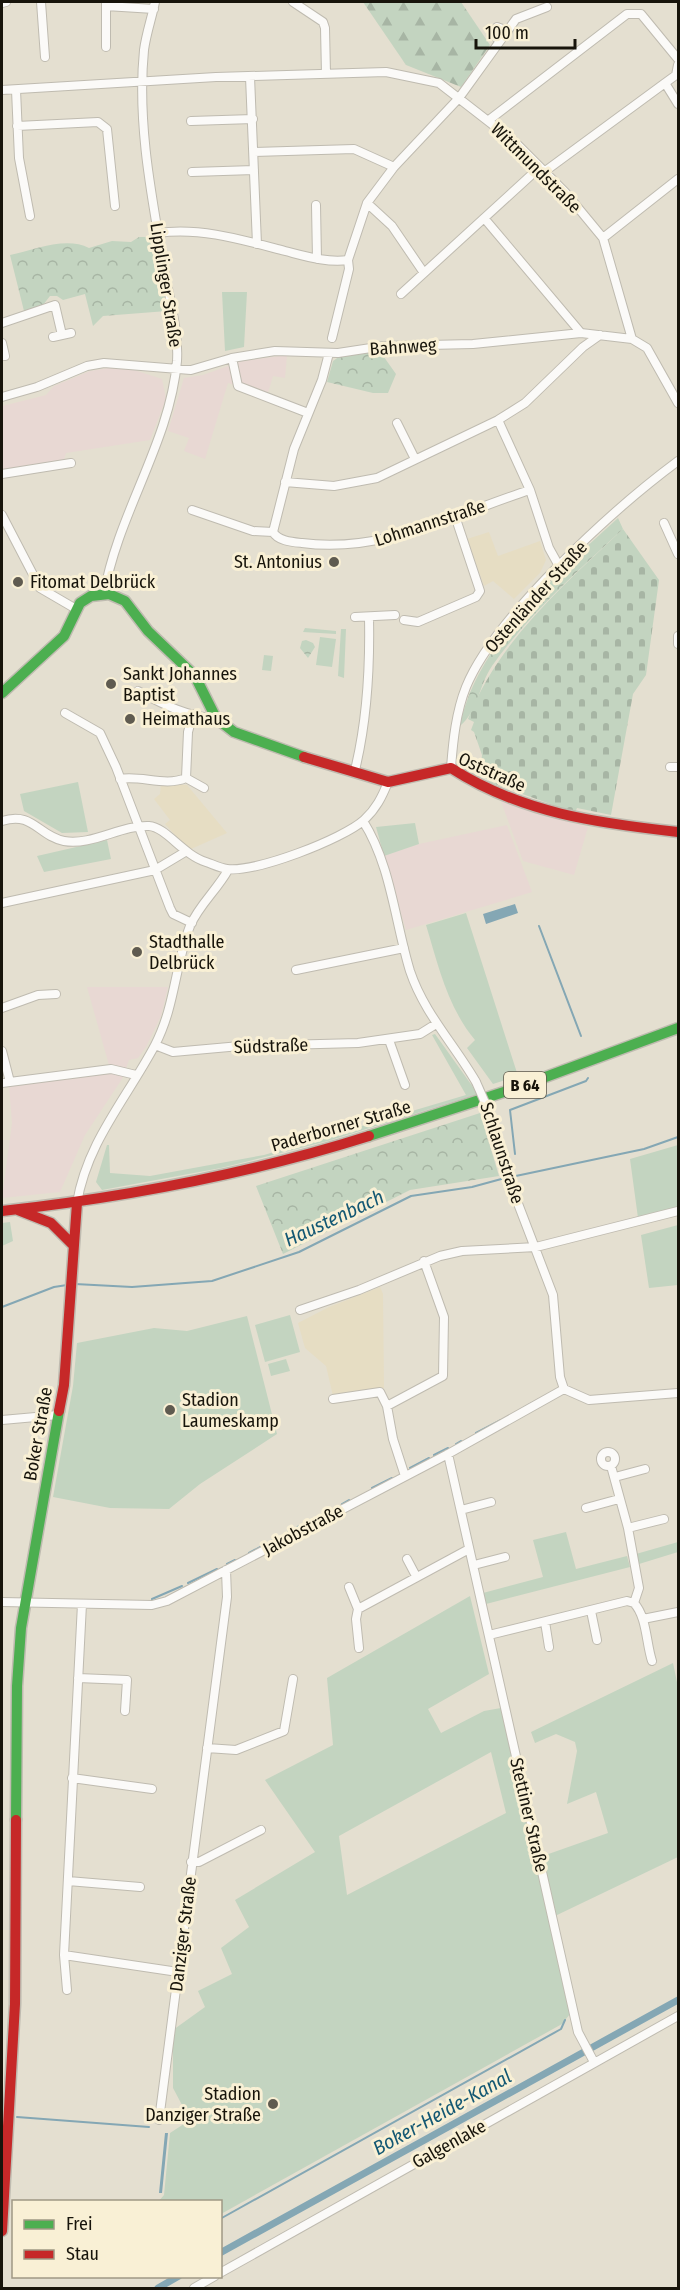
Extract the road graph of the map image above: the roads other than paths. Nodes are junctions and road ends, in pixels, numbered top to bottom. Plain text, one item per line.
1 (6, 2) edge
2 (41, 2) edge
3 (293, 2) edge
4 (2, 3) edge
5 (106, 4) edge
6 (155, 5) edge
7 (547, 7) dead end
8 (106, 47) dead end
9 (45, 57) dead end
10 (678, 59) edge
11 (678, 65) edge
12 (326, 75) junction
13 (250, 77) junction
14 (144, 82) junction
15 (665, 83) junction
16 (2, 90) edge
17 (16, 90) junction
18 (459, 98) junction
19 (678, 104) edge
20 (253, 118) junction
21 (489, 120) junction
22 (191, 121) dead end
23 (17, 126) junction
24 (254, 152) junction
25 (394, 167) junction
26 (254, 170) junction
27 (542, 170) junction
28 (192, 172) dead end
29 (678, 179) edge
30 (367, 203) junction
31 (315, 205) dead end
32 (115, 207) dead end
33 (30, 216) dead end
34 (484, 218) junction
35 (158, 233) junction
36 (603, 238) junction
37 (257, 244) junction
38 (317, 259) junction
39 (348, 260) junction
40 (424, 273) junction
41 (401, 294) dead end
42 (2, 323) edge
43 (581, 333) junction
44 (600, 335) junction
45 (53, 338) dead end
46 (332, 338) dead end
47 (632, 339) junction
48 (2, 343) edge
49 (328, 353) junction
50 (5, 356) dead end
51 (232, 358) junction
52 (175, 371) junction
53 (2, 398) edge
54 (678, 403) edge
55 (308, 413) junction
56 (498, 420) junction
57 (398, 423) dead end
58 (416, 459) junction
59 (678, 461) edge
60 (71, 463) dead end
61 (2, 474) edge
62 (285, 482) junction
63 (530, 490) junction
64 (192, 510) dead end
65 (2, 515) edge
66 (455, 516) junction
67 (664, 523) dead end
68 (273, 532) junction
69 (678, 554) edge
70 (559, 566) junction
71 (104, 594) junction
72 (76, 609) junction
73 (395, 615) dead end
74 (355, 617) dead end
75 (369, 618) junction
76 (404, 620) dead end
77 (138, 691) dead end
78 (2, 693) edge
79 (65, 713) dead end
80 (194, 714) junction
81 (216, 718) junction
82 (451, 768) junction
83 (355, 770) junction
84 (186, 778) junction
85 (120, 779) junction
86 (388, 782) junction
87 (204, 788) dead end
88 (2, 821) edge
89 (363, 821) junction
90 (138, 827) junction
91 (678, 832) edge
92 (185, 852) junction
93 (155, 870) junction
94 (228, 870) junction
95 (2, 903) edge
96 (192, 923) junction
97 (404, 948) junction
98 (296, 970) dead end
99 (56, 994) dead end
100 (2, 1008) edge
101 (436, 1024) junction
102 (678, 1028) edge
103 (389, 1040) junction
104 (155, 1045) junction
105 (2, 1051) edge
106 (136, 1076) junction
107 (6, 1082) edge
108 (405, 1085) dead end
109 (77, 1203) junction
110 (17, 1210) junction
111 (2, 1211) edge
112 (678, 1211) edge
113 (72, 1244) junction
114 (536, 1247) junction
115 (424, 1261) junction
116 (300, 1310) dead end
117 (564, 1389) junction
118 (678, 1393) edge
119 (333, 1399) dead end
120 (387, 1406) junction
121 (58, 1415) junction
122 (2, 1420) edge
123 (448, 1454) junction
124 (610, 1466) dead end
125 (645, 1469) dead end
126 (405, 1476) junction
127 (615, 1477) junction
128 (619, 1499) junction
129 (491, 1502) dead end
130 (585, 1508) dead end
131 (461, 1510) junction
132 (664, 1519) dead end
133 (628, 1528) junction
134 (469, 1548) junction
135 (505, 1557) dead end
136 (407, 1559) dead end
137 (474, 1564) junction
138 (226, 1570) junction
139 (416, 1576) junction
140 (349, 1587) dead end
141 (2, 1602) edge
142 (24, 1603) junction
143 (634, 1603) junction
144 (82, 1604) junction
145 (358, 1608) junction
146 (591, 1611) junction
147 (678, 1612) edge
148 (643, 1619) junction
149 (544, 1622) junction
150 (489, 1635) junction
151 (597, 1640) dead end
152 (549, 1647) dead end
153 (358, 1648) dead end
154 (652, 1661) dead end
155 (78, 1678) junction
156 (293, 1679) dead end
157 (125, 1711) dead end
158 (207, 1748) junction
159 (72, 1778) junction
160 (152, 1789) dead end
161 (261, 1830) dead end
162 (191, 1862) junction
163 (68, 1881) junction
164 (140, 1887) dead end
165 (64, 1955) junction
166 (178, 1972) junction
167 (68, 1990) dead end
168 (678, 2016) edge
169 (592, 2059) junction
170 (159, 2120) dead end
171 (2, 2231) edge
172 (222, 2273) edge
173 (213, 2278) edge
174 (194, 2289) edge

1 - 4 street
2 - 9 street
3 - 12 street
5 - 6 street
5 - 8 street
6 - 14 street, Lipplinger Straße
7 - 18 street
10 - 21 street
11 - 15 street
12 - 13 street, Wittmundstraße
12 - 18 street, Wittmundstraße
13 - 14 street, Wittmundstraße
13 - 20 street
14 - 17 street, Wittmundstraße
14 - 35 street, Lipplinger Straße
15 - 19 street
15 - 27 street
16 - 17 street, Wittmundstraße
17 - 23 street
18 - 21 street, Wittmundstraße
18 - 25 street
20 - 22 street
20 - 24 street
21 - 27 street, Wittmundstraße
23 - 32 street
23 - 33 street
24 - 25 street
24 - 26 street
25 - 30 street
26 - 28 street
26 - 37 street
27 - 34 street
27 - 36 street, Wittmundstraße
29 - 36 street
30 - 39 street
30 - 40 street
31 - 38 street
34 - 40 street
34 - 43 street
35 - 37 street
35 - 52 street, Lipplinger Straße
36 - 47 street, Wittmundstraße
37 - 38 street
38 - 39 street
39 - 46 street
40 - 41 street
42 - 45 street
43 - 44 street, Bahnweg
43 - 49 street, Bahnweg
44 - 47 street, Bahnweg
44 - 56 street
47 - 54 street
48 - 50 street
49 - 51 street, Bahnweg
49 - 55 street
51 - 52 street, Bahnweg
51 - 55 street
52 - 53 street, Bahnweg
52 - 71 street, Lipplinger Straße
55 - 62 street
56 - 58 street
56 - 63 street
57 - 58 street
58 - 62 street
59 - 70 street, Ostenländer Straße
60 - 61 street
62 - 68 street
63 - 66 street, Lohmannstraße
63 - 70 street
64 - 68 street, Lohmannstraße
65 - 72 street
66 - 68 street, Lohmannstraße
66 - 76 street
67 - 69 street
70 - 82 street, Ostenländer Straße
71 - 72 main road
71 - 81 main road
72 - 78 main road
73 - 75 street
74 - 75 street
75 - 83 street
77 - 80 street
79 - 85 street
80 - 81 street
80 - 84 street
81 - 83 main road
82 - 86 main road, Oststraße
82 - 91 main road, Oststraße
83 - 86 main road
84 - 85 street
84 - 87 street
85 - 90 street
86 - 89 street
88 - 90 street
89 - 94 street
89 - 97 street, Schlaunstraße
90 - 92 street
90 - 93 street
92 - 93 street
92 - 94 street
93 - 95 street
93 - 96 street
94 - 96 street, Boker Straße
96 - 104 street, Boker Straße
97 - 98 street
97 - 101 street, Schlaunstraße
99 - 100 street
101 - 103 street, Südstraße
101 - 114 street, Schlaunstraße, bridge
102 - 109 main road, Paderborner Straße / B 64
103 - 104 street, Südstraße
103 - 108 street
104 - 106 street, Boker Straße
105 - 107 street
106 - 107 street
106 - 109 street, Boker Straße
109 - 110 main road, Paderborner Straße / B 64
109 - 113 main road, Boker Straße
110 - 111 main road, Paderborner Straße / B 64
110 - 113 main road
112 - 114 street
113 - 121 main road, Boker Straße
114 - 115 street
114 - 117 street, Schlaunstraße
115 - 116 street
115 - 120 street
117 - 118 street
117 - 123 street, Jakobstraße
119 - 120 street
120 - 126 street
121 - 122 street
121 - 142 main road, Boker Straße
123 - 126 street, Jakobstraße
123 - 131 street, Stettiner Straße
124 - 127 street
125 - 127 street
126 - 138 street, Jakobstraße
127 - 128 street
128 - 130 street
128 - 133 street
129 - 131 street
131 - 134 street, Stettiner Straße
132 - 133 street
133 - 143 street
134 - 137 street, Stettiner Straße
134 - 139 street
135 - 137 street
136 - 139 street
137 - 150 street, Stettiner Straße
138 - 144 street, Jakobstraße
138 - 158 street, Danziger Straße
139 - 145 street
140 - 145 street
141 - 142 street, Jakobstraße
142 - 144 street, Jakobstraße
142 - 171 main road, Boker Straße
143 - 146 street
143 - 148 street
144 - 155 street
145 - 153 street
146 - 149 street
146 - 151 street
147 - 148 street
148 - 154 street
149 - 150 street
149 - 152 street
150 - 169 street, Stettiner Straße
155 - 157 street
155 - 159 street
156 - 158 street
158 - 162 street, Danziger Straße
159 - 160 street
159 - 163 street
161 - 162 street
162 - 166 street, Danziger Straße
163 - 164 street
163 - 165 street
165 - 166 street
165 - 167 street
166 - 170 street, Danziger Straße
168 - 169 street, Galgenlake
169 - 172 street, Galgenlake
173 - 174 street

